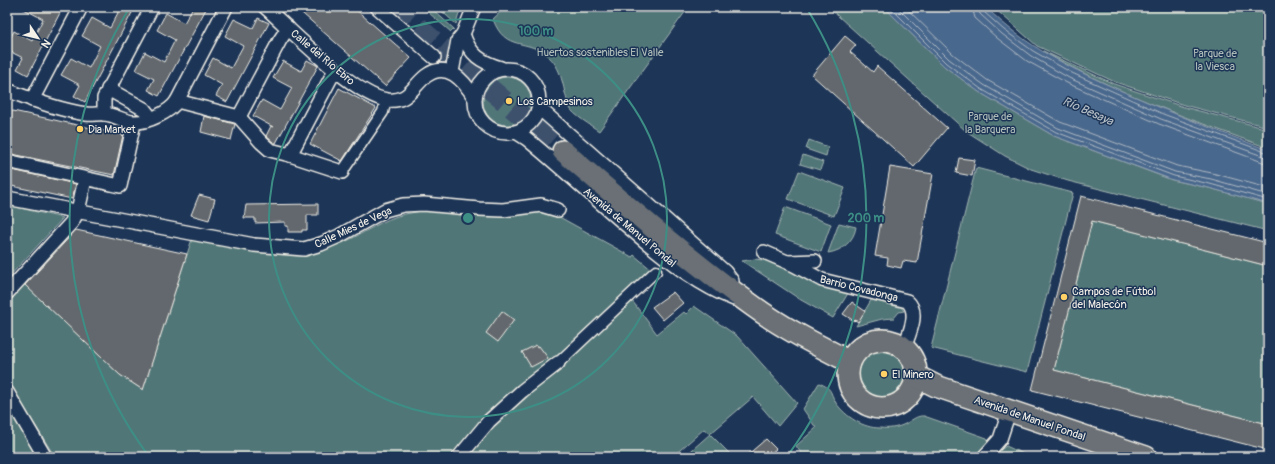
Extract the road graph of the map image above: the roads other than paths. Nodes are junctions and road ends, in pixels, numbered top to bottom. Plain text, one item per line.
1 (82, 7) edge
2 (152, 7) edge
3 (226, 7) edge
4 (265, 7) edge
5 (377, 7) edge
6 (474, 7) edge
7 (288, 28) junction
8 (463, 34) junction
9 (434, 57) dead end
10 (501, 68) junction
11 (335, 70) junction
12 (452, 72) junction
13 (108, 89) junction
14 (7, 90) edge
15 (474, 97) junction
16 (32, 100) junction
17 (386, 100) junction
18 (177, 101) junction
19 (538, 108) junction
20 (104, 114) junction
21 (239, 117) junction
22 (151, 118) junction
23 (134, 122) junction
24 (516, 132) junction
25 (563, 151) tunnel mouth
26 (290, 155) junction
27 (7, 161) edge
28 (342, 172) joint
29 (85, 179) junction
30 (7, 198) edge
31 (558, 210) dead end
32 (78, 211) junction
33 (764, 252) dead end
34 (815, 261) dead end
35 (788, 262) junction
36 (656, 271) dead end
37 (7, 293) edge
38 (754, 307) junction
39 (904, 348) junction
40 (850, 362) junction
41 (558, 363) joint
42 (914, 383) junction
43 (7, 392) edge
44 (1006, 421) junction
45 (45, 457) edge
46 (459, 457) edge
47 (984, 457) edge
48 (1112, 457) edge
49 (1146, 457) edge

1 - 16 street
2 - 13 street
3 - 18 street
4 - 7 street, Calle del Río Ebro
5 - 9 street
6 - 8 street
7 - 11 street, Calle del Río Ebro
7 - 21 street
8 - 10 street
8 - 12 street
10 - 15 street
10 - 19 street
11 - 17 street, Calle del Río Ebro
11 - 26 street
12 - 15 street
12 - 17 street
13 - 20 street
13 - 22 street
14 - 16 street
15 - 24 street
16 - 20 street
17 - 28 street
18 - 21 street
18 - 22 street
19 - 24 street
19 - 38 street, Avenida de Manuel Pondal
20 - 23 street
21 - 26 street
22 - 23 street
23 - 29 street
24 - 38 street, Avenida de Manuel Pondal
25 - 38 main road, Avenida de Manuel Pondal
26 - 28 street
27 - 29 street
29 - 32 street
30 - 32 street, Calle Mies de Vega
31 - 32 street, Calle Mies de Vega
32 - 37 street
33 - 35 street, Barrio Covadonga
34 - 35 street, Barrio Covadonga
35 - 39 street, Barrio Covadonga
36 - 41 street
38 - 40 main road, Avenida de Manuel Pondal
39 - 40 main road
39 - 42 main road
40 - 42 main road
41 - 46 street
42 - 44 main road, Avenida de Manuel Pondal
42 - 49 main road, Avenida de Manuel Pondal
43 - 45 street
44 - 47 street
44 - 48 main road, Avenida de Manuel Pondal

